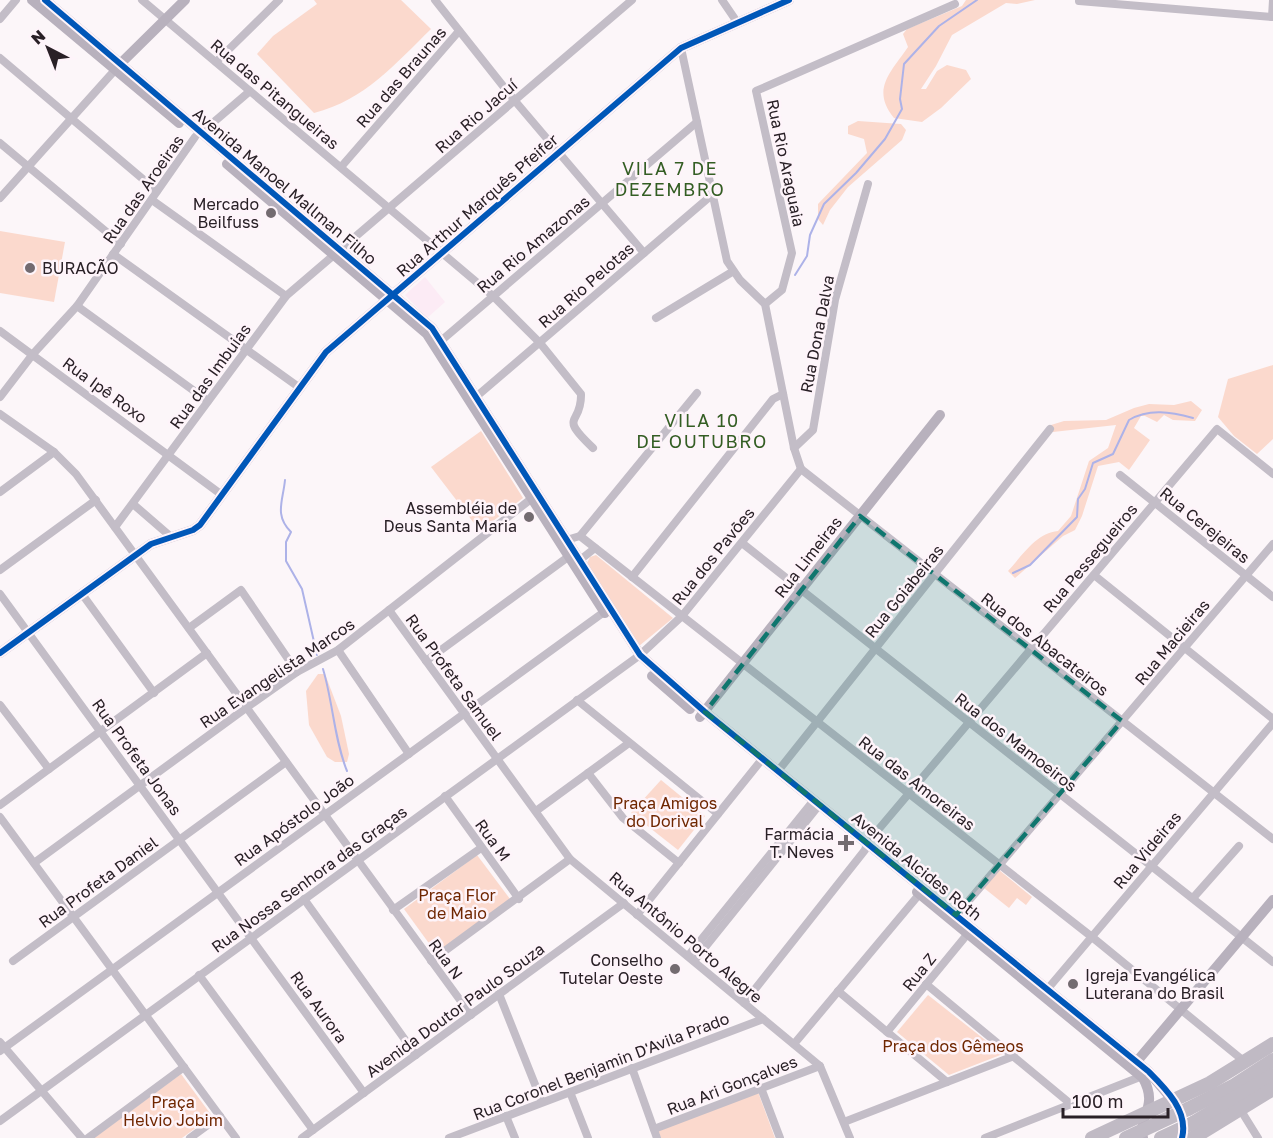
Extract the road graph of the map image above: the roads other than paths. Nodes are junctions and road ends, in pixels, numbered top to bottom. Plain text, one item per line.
1 (16, 0) edge
2 (32, 0) edge
3 (45, 0) edge
4 (142, 0) edge
5 (185, 0) edge
6 (279, 0) edge
7 (435, 0) edge
8 (632, 0) edge
9 (722, 0) edge
10 (789, 0) edge
11 (1273, 0) edge
12 (1079, 1) edge
13 (955, 4) dead end
14 (1273, 17) edge
15 (0, 19) edge
16 (165, 19) junction
17 (737, 22) junction
18 (459, 31) junction
19 (681, 48) junction
20 (0, 58) edge
21 (216, 62) junction
22 (118, 67) junction
23 (250, 91) junction
24 (515, 101) junction
25 (71, 118) junction
26 (697, 122) junction
27 (198, 135) junction
28 (0, 143) edge
29 (559, 152) junction
30 (28, 167) junction
31 (341, 167) junction
32 (868, 184) dead end
33 (158, 191) junction
34 (713, 194) junction
35 (0, 198) edge
36 (152, 200) junction
37 (602, 203) junction
38 (389, 208) junction
39 (121, 244) junction
40 (337, 253) junction
41 (442, 253) junction
42 (644, 253) junction
43 (113, 254) junction
44 (732, 272) junction
45 (286, 296) junction
46 (493, 296) junction
47 (390, 297) junction
48 (765, 304) junction
49 (77, 306) junction
50 (656, 318) dead end
51 (0, 330) edge
52 (442, 340) junction
53 (540, 343) junction
54 (246, 350) junction
55 (33, 354) junction
56 (300, 388) junction
57 (697, 393) dead end
58 (783, 394) junction
59 (477, 396) junction
60 (0, 397) edge
61 (208, 401) junction
62 (0, 414) edge
63 (940, 415) dead end
64 (1050, 429) dead end
65 (593, 448) dead end
66 (794, 448) junction
67 (54, 452) junction
68 (170, 454) junction
69 (801, 470) junction
70 (1273, 474) edge
71 (1120, 475) dead end
72 (0, 492) edge
73 (222, 495) junction
74 (531, 499) junction
75 (96, 500) junction
76 (1155, 502) junction
77 (133, 504) junction
78 (860, 516) junction
79 (116, 527) junction
80 (170, 536) junction
81 (580, 536) junction
82 (563, 542) junction
83 (742, 543) junction
84 (1273, 544) edge
85 (595, 548) junction
86 (136, 554) junction
87 (568, 557) junction
88 (580, 560) junction
89 (0, 570) edge
90 (935, 574) junction
91 (1094, 575) junction
92 (1246, 576) junction
93 (632, 577) junction
94 (801, 590) junction
95 (0, 594) edge
96 (82, 594) junction
97 (1273, 597) edge
98 (389, 610) junction
99 (604, 612) junction
100 (682, 616) junction
101 (189, 628) junction
102 (28, 632) junction
103 (875, 649) junction
104 (1031, 649) junction
105 (1184, 649) junction
106 (338, 650) junction
107 (0, 653) edge
108 (207, 654) junction
109 (637, 657) junction
110 (426, 661) junction
111 (742, 664) junction
112 (297, 672) junction
113 (154, 693) junction
114 (577, 700) junction
115 (0, 705) edge
116 (246, 708) junction
117 (464, 714) junction
118 (702, 714) junction
119 (1122, 721) junction
120 (1273, 721) edge
121 (817, 722) junction
122 (969, 722) junction
123 (101, 731) junction
124 (629, 743) junction
125 (409, 754) junction
126 (497, 759) junction
127 (760, 761) junction
128 (285, 762) junction
129 (49, 769) junction
130 (778, 771) junction
131 (588, 773) junction
132 (140, 785) junction
133 (1214, 792) junction
134 (908, 794) junction
135 (1060, 794) junction
136 (445, 796) junction
137 (0, 805) edge
138 (815, 805) junction
139 (536, 811) junction
140 (718, 814) junction
141 (324, 815) junction
142 (0, 817) edge
143 (180, 839) junction
144 (1273, 839) edge
145 (1239, 846) dead end
146 (866, 847) junction
147 (481, 848) junction
148 (570, 859) junction
149 (357, 860) junction
150 (34, 863) junction
151 (679, 863) junction
152 (1000, 864) junction
153 (1152, 866) junction
154 (921, 891) junction
155 (219, 892) junction
156 (1193, 898) junction
157 (304, 899) junction
158 (519, 899) junction
159 (1273, 900) edge
160 (624, 903) junction
161 (393, 910) junction
162 (638, 915) junction
163 (73, 917) junction
164 (953, 918) junction
165 (970, 932) junction
166 (1242, 936) junction
167 (252, 937) junction
168 (1092, 937) junction
169 (691, 959) junction
170 (13, 961) dead end
171 (431, 961) junction
172 (1273, 962) edge
173 (112, 969) junction
174 (199, 975) junction
175 (926, 984) junction
176 (838, 991) junction
177 (1045, 992) junction
178 (499, 994) junction
179 (744, 1003) junction
180 (1181, 1009) junction
181 (146, 1015) junction
182 (471, 1015) junction
183 (763, 1019) junction
184 (887, 1032) junction
185 (794, 1044) junction
186 (1273, 1044) edge
187 (2, 1047) edge
188 (416, 1055) junction
189 (1014, 1056) junction
190 (1273, 1060) edge
191 (1245, 1062) junction
192 (1134, 1065) junction
193 (820, 1066) junction
194 (184, 1067) junction
195 (632, 1068) junction
196 (1146, 1074) junction
197 (1273, 1075) edge
198 (947, 1082) junction
199 (761, 1088) junction
200 (1273, 1089) edge
201 (41, 1090) junction
202 (570, 1092) junction
203 (364, 1093) junction
204 (1175, 1099) junction
205 (542, 1102) junction
206 (1072, 1105) junction
207 (1240, 1109) junction
208 (1149, 1112) junction
209 (220, 1116) junction
210 (506, 1116) junction
211 (0, 1121) edge
212 (844, 1122) junction
213 (654, 1128) junction
214 (313, 1130) junction
215 (82, 1138) edge
216 (88, 1138) edge
217 (190, 1138) edge
218 (236, 1138) edge
219 (302, 1138) edge
220 (449, 1138) edge
221 (515, 1138) edge
222 (588, 1138) edge
223 (657, 1138) edge
224 (780, 1138) edge
225 (850, 1138) edge
226 (985, 1138) edge
227 (1092, 1138) edge
228 (1126, 1138) edge
229 (1143, 1138) edge
230 (1161, 1138) edge
231 (1182, 1138) edge
232 (1193, 1138) edge
233 (1258, 1138) edge

1 - 15 street
2 - 22 street, Avenida Manoel Mallman Filho
3 - 22 street, Avenida Manoel Mallman Filho
4 - 16 street, Rua das Pitangueiras
5 - 16 street
6 - 21 street
7 - 18 street
8 - 24 street, Rua Rio Jacuí
9 - 17 street
10 - 17 street, Rua Arthur Marquês Pfeifer
11 - 14 street
12 - 14 street
13 - 48 street, Rua Rio Araguaia
16 - 21 street, Rua das Pitangueiras
16 - 22 street
17 - 19 street, Rua Arthur Marquês Pfeifer
18 - 24 street
18 - 31 street, Rua das Braunas
19 - 26 street
19 - 29 street, Rua Arthur Marquês Pfeifer
20 - 25 street
21 - 23 street, Rua das Pitangueiras
22 - 25 street
22 - 27 street, Avenida Manoel Mallman Filho
23 - 27 street, Rua das Aroeiras
23 - 31 street, Rua das Pitangueiras
24 - 29 street
24 - 38 street, Rua Rio Jacuí
25 - 30 street
25 - 33 street
26 - 34 street
26 - 37 street, Rua Rio Amazonas
27 - 33 street, Rua das Aroeiras
27 - 40 street, Avenida Manoel Mallman Filho
28 - 30 street
29 - 37 street
29 - 41 street, Rua Arthur Marquês Pfeifer
30 - 35 street
30 - 39 street
31 - 38 street, Rua das Pitangueiras
32 - 66 street, Rua Dona Dalva
33 - 36 street, Rua das Aroeiras
34 - 42 street, Rua Rio Pelotas
34 - 44 street
36 - 39 street, Rua das Aroeiras
36 - 45 street
37 - 42 street
37 - 46 street, Rua Rio Amazonas
38 - 40 street, Rua Rio Jacuí
38 - 41 street, Rua das Pitangueiras
39 - 43 street, Rua das Aroeiras
40 - 45 street, Rua das Imbuias
40 - 47 street, Avenida Manoel Mallman Filho
41 - 46 street, Rua das Pitangueiras
41 - 47 street, Rua Arthur Marquês Pfeifer
42 - 53 street, Rua Rio Pelotas
43 - 49 street, Rua das Aroeiras
43 - 54 street
44 - 48 street
44 - 50 street
45 - 54 street, Rua das Imbuias
46 - 52 street, Rua Rio Amazonas
46 - 53 street, Rua das Pitangueiras
47 - 52 street, Avenida Manoel Mallman Filho
47 - 56 street, Rua Arthur Marquês Pfeifer
47 - 74 street, Avenida Manoel Mallman Filho
48 - 58 street
49 - 55 street, Rua das Aroeiras
49 - 61 street
51 - 55 street, Rua Ipê Roxo
52 - 59 street, Avenida Manoel Mallman Filho
53 - 59 street, Rua Rio Pelotas
53 - 65 street, Rua das Pitangueiras
54 - 56 street
54 - 61 street, Rua das Imbuias
55 - 60 street, Rua das Aroeiras
55 - 68 street, Rua Ipê Roxo
56 - 73 street, Rua Arthur Marquês Pfeifer
57 - 81 street
58 - 66 street
58 - 93 street
59 - 82 street, Avenida Manoel Mallman Filho
61 - 68 street, Rua das Imbuias
62 - 67 street, Rua N
63 - 78 street, Rua Limeiras
64 - 90 street, Rua Goiabeiras
66 - 69 street
67 - 72 street
67 - 75 street, Rua N
68 - 73 street, Rua Ipê Roxo
68 - 77 street, Rua das Imbuias
69 - 78 street, Rua dos Abacateiros
69 - 83 street, Rua dos Pavões
70 - 76 street, Rua Pessegueiros
71 - 76 street, Rua Cerejeiras
73 - 80 street, Rua Arthur Marquês Pfeifer
74 - 82 street, Avenida Manoel Mallman Filho
74 - 98 street, Rua Evangelista Marcos
75 - 79 street, Rua N
75 - 89 street
76 - 91 street, Rua Pessegueiros
76 - 92 street, Rua Cerejeiras
77 - 79 street, Rua das Imbuias
77 - 80 street
78 - 90 street, Rua dos Abacateiros
78 - 94 street, Rua Limeiras
79 - 86 street, Rua N
80 - 86 street, Rua Arthur Marquês Pfeifer
81 - 82 street
81 - 85 street, Rua das Amoreiras
82 - 87 street, Avenida Manoel Mallman Filho
82 - 88 street, Avenida Manoel Mallman Filho
83 - 94 street, Rua dos Mamoeiros
83 - 100 street, Rua dos Pavões
84 - 92 street, Rua Macieiras
85 - 88 street
85 - 93 street, Rua das Amoreiras
86 - 96 street, Rua Arthur Marquês Pfeifer
86 - 101 street, Rua N
87 - 99 street, Avenida Manoel Mallman Filho
87 - 110 street
88 - 109 street, Avenida Manoel Mallman Filho
90 - 103 street, Rua Goiabeiras
90 - 104 street, Rua dos Abacateiros
91 - 104 street, Rua Pessegueiros
91 - 105 street
92 - 97 street, Rua Cerejeiras
92 - 105 street, Rua Macieiras
93 - 100 street, Rua das Amoreiras
94 - 103 street, Rua dos Mamoeiros
94 - 111 street, Rua Limeiras
95 - 102 street, Rua Profeta Jonas
96 - 102 street, Rua Arthur Marquês Pfeifer
96 - 113 street
98 - 106 street, Rua Evangelista Marcos
98 - 110 street, Rua Profeta Samuel
99 - 109 street, Avenida Manoel Mallman Filho
99 - 117 street, Rua Apóstolo João
100 - 109 street, Rua dos Pavões
100 - 111 street, Rua das Amoreiras
101 - 108 street, Rua N
101 - 112 street
102 - 107 street, Rua Arthur Marquês Pfeifer
102 - 123 street, Rua Profeta Jonas
103 - 121 street, Rua Goiabeiras
103 - 122 street, Rua dos Mamoeiros
104 - 119 street, Rua dos Abacateiros
104 - 122 street, Rua Pessegueiros
105 - 119 street, Rua Macieiras
105 - 120 street
106 - 112 street, Rua Evangelista Marcos
106 - 125 street
108 - 113 street
108 - 116 street, Rua N
109 - 114 street, Rua Nossa Senhora das Graças
109 - 118 street, Avenida Alcides Roth
110 - 117 street, Rua Profeta Samuel
111 - 118 street, Rua Limeiras
111 - 121 street, Rua das Amoreiras
112 - 116 street, Rua Evangelista Marcos
113 - 123 street
114 - 124 street
114 - 126 street, Rua Nossa Senhora das Graças
115 - 129 street
116 - 128 street, Rua N
116 - 132 street, Rua Evangelista Marcos
117 - 125 street, Rua Apóstolo João
117 - 126 street, Rua Profeta Samuel
118 - 127 street, Avenida Alcides Roth
119 - 133 street, Rua dos Abacateiros
119 - 135 street, Rua Macieiras
120 - 133 street, Rua Videiras
121 - 130 street, Rua Goiabeiras
121 - 134 street, Rua das Amoreiras
122 - 134 street, Rua Pessegueiros
122 - 135 street, Rua dos Mamoeiros
123 - 129 street
123 - 132 street, Rua Profeta Jonas
124 - 131 street
124 - 140 street
125 - 141 street, Rua Apóstolo João
126 - 136 street, Rua Nossa Senhora das Graças
126 - 139 street, Rua Antônio Porto Alegre
127 - 130 street, Avenida Alcides Roth
127 - 138 street, Avenida Alcides Roth
127 - 140 street
128 - 141 street, Rua N
128 - 143 street, Rua Profeta Daniel
129 - 137 street
130 - 138 street, Avenida Alcides Roth
131 - 139 street
131 - 151 street
132 - 143 street, Rua Profeta Jonas
132 - 150 street, Rua Evangelista Marcos
133 - 144 street, Rua dos Abacateiros
133 - 153 street, Rua Videiras
134 - 146 street, Rua Pessegueiros
134 - 152 street, Rua das Amoreiras
135 - 152 street, Rua Macieiras
135 - 153 street, Rua dos Mamoeiros
136 - 147 street, Rua M
136 - 149 street, Rua Nossa Senhora das Graças
138 - 146 street, Avenida Alcides Roth
138 - 169 street
139 - 148 street, Rua Antônio Porto Alegre
140 - 151 street
141 - 149 street, Rua N
141 - 155 street, Rua Apóstolo João
142 - 150 street
143 - 155 street, Rua Profeta Jonas
143 - 163 street, Rua Profeta Daniel
145 - 156 street
146 - 154 street, Avenida Alcides Roth
146 - 179 street, Rua Pessegueiros
147 - 158 street, Rua M
147 - 161 street
148 - 158 street
148 - 160 street, Rua Antônio Porto Alegre
149 - 157 street, Rua Nossa Senhora das Graças
149 - 161 street, Rua N
150 - 163 street
151 - 162 street
152 - 164 street, Rua Macieiras
152 - 168 street, Rua das Amoreiras
153 - 156 street, Rua dos Mamoeiros
153 - 168 street, Rua Videiras
154 - 164 street, Avenida Alcides Roth
154 - 176 street
155 - 167 street, Rua Profeta Jonas
155 - 173 street, Rua Apóstolo João
156 - 166 street, Rua dos Mamoeiros
157 - 167 street, Rua Nossa Senhora das Graças
157 - 188 street
158 - 171 street
159 - 166 street
160 - 162 street, Rua Antônio Porto Alegre
160 - 178 street, Avenida Doutor Paulo Souza
161 - 171 street, Rua N
162 - 169 street, Rua Antônio Porto Alegre
163 - 170 street, Rua Profeta Daniel
163 - 173 street
164 - 165 street, Avenida Alcides Roth
165 - 175 street, Rua Z
165 - 177 street, Avenida Alcides Roth
166 - 172 street, Rua dos Mamoeiros
166 - 180 street
167 - 174 street, Rua Nossa Senhora das Graças
167 - 203 street, Rua Aurora
168 - 177 street, Rua Videiras
168 - 180 street, Rua das Amoreiras
169 - 179 street, Rua Antônio Porto Alegre
171 - 182 street, Rua N
173 - 181 street
173 - 187 street, Rua Apóstolo João
174 - 181 street, Rua Nossa Senhora das Graças
174 - 214 street
175 - 184 street, Rua Z
175 - 189 street
176 - 184 street
176 - 185 street
177 - 192 street, Avenida Alcides Roth
178 - 182 street, Avenida Doutor Paulo Souza
178 - 205 street
179 - 183 street, Rua Antônio Porto Alegre
180 - 191 street, Rua das Amoreiras
180 - 192 street
181 - 194 street
181 - 201 street, Rua Nossa Senhora das Graças
182 - 188 street, Avenida Doutor Paulo Souza
183 - 185 street, Rua Antônio Porto Alegre
183 - 195 street, Rua Coronel Benjamin D'Avila Prado
184 - 198 street
185 - 193 street, Rua Antônio Porto Alegre
186 - 191 highway
187 - 201 street
188 - 203 street, Avenida Doutor Paulo Souza
189 - 198 street
189 - 206 street
190 - 228 highway, bridge
191 - 204 highway
192 - 196 street, Avenida Alcides Roth
193 - 199 street, Rua Ari Gonçalves
193 - 212 street, Rua Antônio Porto Alegre
194 - 209 street
194 - 216 street
195 - 202 street, Rua Coronel Benjamin D'Avila Prado
195 - 213 street
196 - 204 street, Avenida Alcides Roth
196 - 206 street
196 - 208 street
197 - 230 highway, bridge
198 - 212 street
199 - 213 street, Rua Ari Gonçalves
199 - 224 street
200 - 207 highway
201 - 211 street, Rua Nossa Senhora das Graças
201 - 215 street
202 - 205 street, Rua Coronel Benjamin D'Avila Prado
202 - 222 street
203 - 214 street, Avenida Doutor Paulo Souza
204 - 208 highway
204 - 231 street
205 - 210 street, Rua Coronel Benjamin D'Avila Prado
206 - 226 street
207 - 232 highway
207 - 233 street
208 - 227 highway
208 - 229 street
209 - 217 street
209 - 218 street
210 - 220 street, Rua Coronel Benjamin D'Avila Prado
210 - 221 street
212 - 225 street, Rua Antônio Porto Alegre
213 - 223 street
214 - 219 street, Avenida Doutor Paulo Souza

